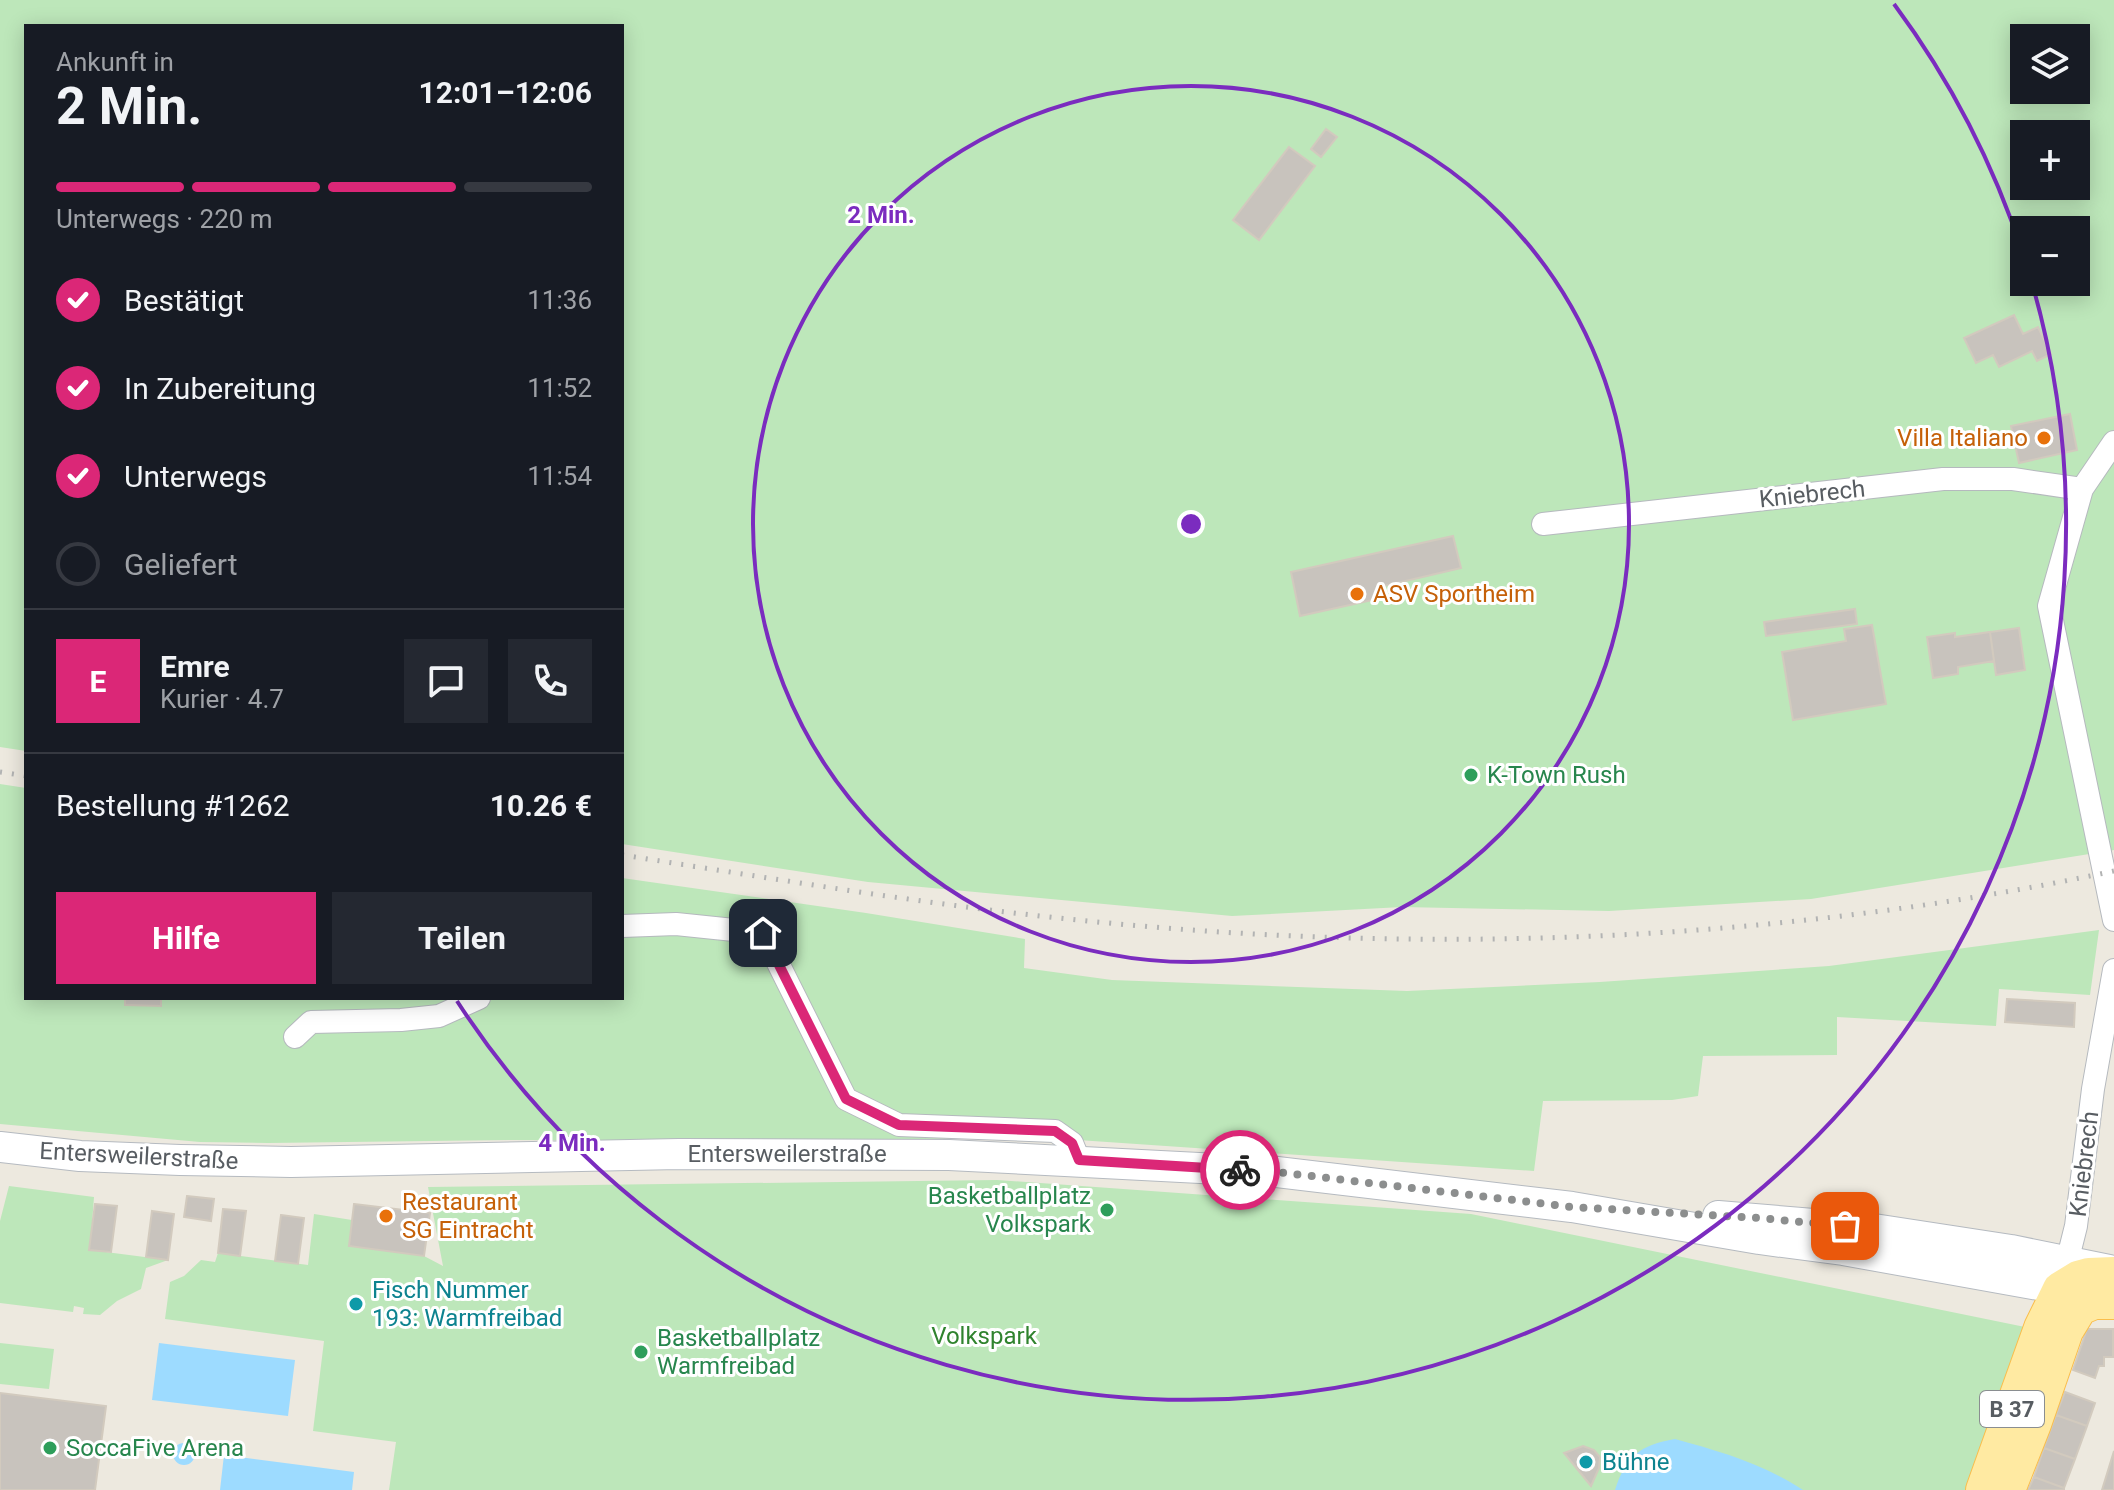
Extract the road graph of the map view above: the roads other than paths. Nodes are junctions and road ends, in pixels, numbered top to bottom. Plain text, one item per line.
1 (2114, 442) edge
2 (2082, 489) junction
3 (1543, 524) dead end
4 (2114, 920) edge
5 (624, 926) edge
6 (2114, 970) edge
7 (475, 1000) edge
8 (295, 1037) dead end
9 (1, 1150) edge
10 (1079, 1160) junction
11 (2114, 1272) edge
12 (2064, 1276) junction
13 (2114, 1300) edge
14 (2066, 1331) junction
15 (1983, 1490) edge
16 (2008, 1490) edge

1 - 2 street
2 - 3 street, Kniebrech
2 - 4 street
5 - 10 street
6 - 12 street, Kniebrech
7 - 8 street
9 - 10 main road, Entersweilerstraße
10 - 12 main road, Entersweilerstraße
11 - 12 main road
12 - 13 main road, Entersweilerstraße
12 - 14 main road
12 - 15 main road, B 37
13 - 14 main road, B 37
14 - 16 main road, B 37

